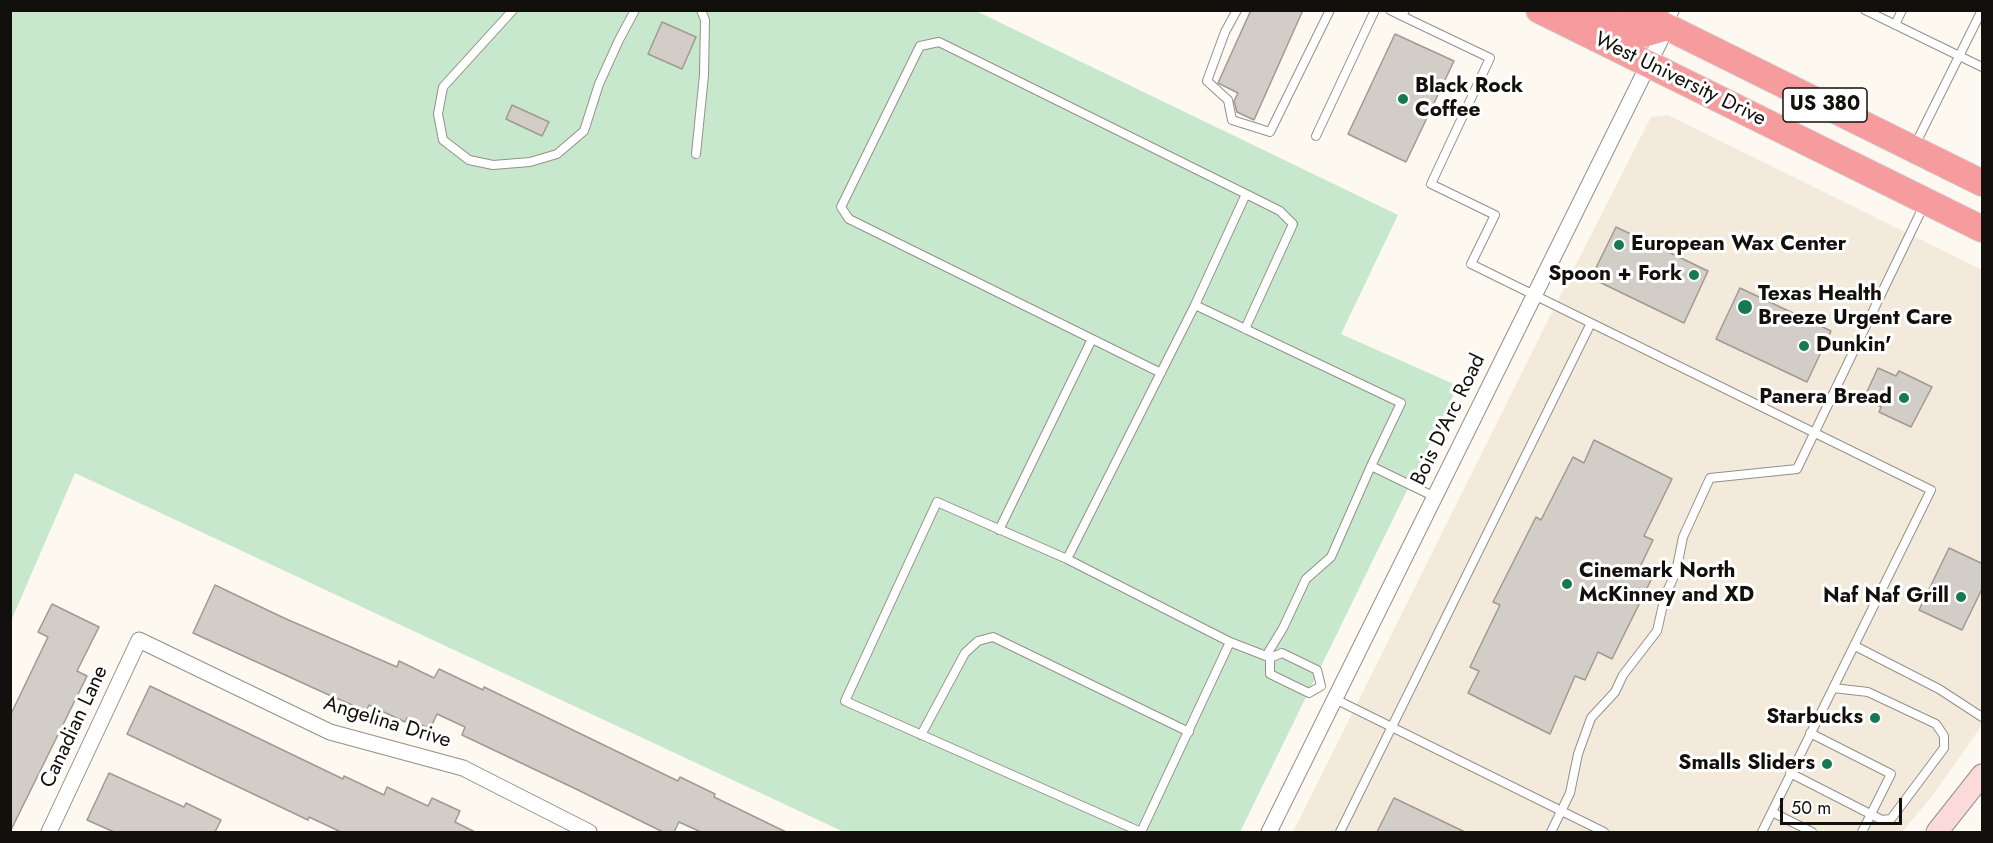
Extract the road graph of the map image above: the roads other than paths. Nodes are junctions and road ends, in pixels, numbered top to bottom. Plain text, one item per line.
1 (513, 10) edge
2 (635, 10) edge
3 (701, 10) edge
4 (1237, 10) edge
5 (1330, 10) edge
6 (1375, 10) edge
7 (1390, 10) edge
8 (1539, 10) edge
9 (1585, 10) edge
10 (1633, 10) edge
11 (1865, 10) edge
12 (1902, 10) edge
13 (1981, 11) edge
14 (1404, 14) edge
15 (1671, 19) edge
16 (1895, 25) junction
17 (1959, 56) junction
18 (1648, 64) junction
19 (1983, 66) edge
20 (1316, 136) dead end
21 (1913, 149) junction
22 (696, 154) dead end
23 (1983, 183) edge
24 (1246, 194) junction
25 (1926, 201) junction
26 (1983, 229) edge
27 (1534, 295) junction
28 (1195, 305) junction
29 (1591, 323) junction
30 (1245, 329) junction
31 (1092, 339) junction
32 (1161, 373) junction
33 (1815, 433) junction
34 (1371, 466) junction
35 (1435, 497) junction
36 (999, 530) junction
37 (1067, 560) junction
38 (139, 640) joint
39 (1230, 642) junction
40 (1855, 646) junction
41 (1268, 657) junction
42 (1321, 686) junction
43 (1833, 688) junction
44 (1336, 696) junction
45 (1983, 717) edge
46 (1392, 728) junction
47 (1189, 732) junction
48 (1810, 733) junction
49 (921, 735) junction
50 (1790, 773) junction
51 (1983, 775) edge
52 (1561, 812) junction
53 (1772, 812) junction
54 (1871, 814) junction
55 (579, 830) edge
56 (50, 832) edge
57 (1269, 832) edge
58 (1340, 832) edge
59 (1551, 832) edge
60 (1604, 832) edge
61 (1762, 832) edge
62 (1812, 832) edge
63 (1862, 832) edge
64 (1937, 832) edge

1 - 2 lane
3 - 22 lane
4 - 5 lane
6 - 20 lane
7 - 14 lane
8 - 18 highway, West University Drive / US 380
9 - 15 highway
10 - 15 highway, West University Drive / US 380
11 - 16 lane
12 - 16 lane
13 - 17 lane
14 - 27 lane
15 - 18 street, Bois D'Arc Road
15 - 21 highway, West University Drive / US 380
16 - 17 lane
17 - 19 lane
17 - 21 lane
18 - 25 highway, West University Drive / US 380
18 - 27 street, Bois D'Arc Road
21 - 23 highway, West University Drive / US 380
24 - 28 lane
24 - 30 lane
24 - 31 lane
25 - 26 highway, West University Drive / US 380
25 - 33 lane
27 - 29 lane
27 - 35 street, Bois D'Arc Road
28 - 30 lane
28 - 32 lane
29 - 33 lane
29 - 46 lane
30 - 34 lane
31 - 32 lane
31 - 36 lane
32 - 37 lane
33 - 40 lane
33 - 52 lane
34 - 35 lane
34 - 41 lane
35 - 44 street, Bois D'Arc Road
36 - 37 lane
36 - 49 lane
37 - 39 lane
38 - 55 street, Angelina Drive
38 - 56 street, Canadian Lane
39 - 41 lane
39 - 47 lane
40 - 43 lane
40 - 45 lane
41 - 42 lane
41 - 42 lane
42 - 44 lane
43 - 48 lane
43 - 54 lane
44 - 46 lane
44 - 57 street, Bois D'Arc Road
46 - 52 lane
46 - 58 lane
47 - 49 lane
47 - 49 lane
48 - 50 lane
48 - 54 lane
50 - 53 lane
50 - 54 lane
51 - 64 main road
52 - 59 lane
52 - 60 lane
53 - 61 lane
53 - 62 lane
54 - 63 lane

